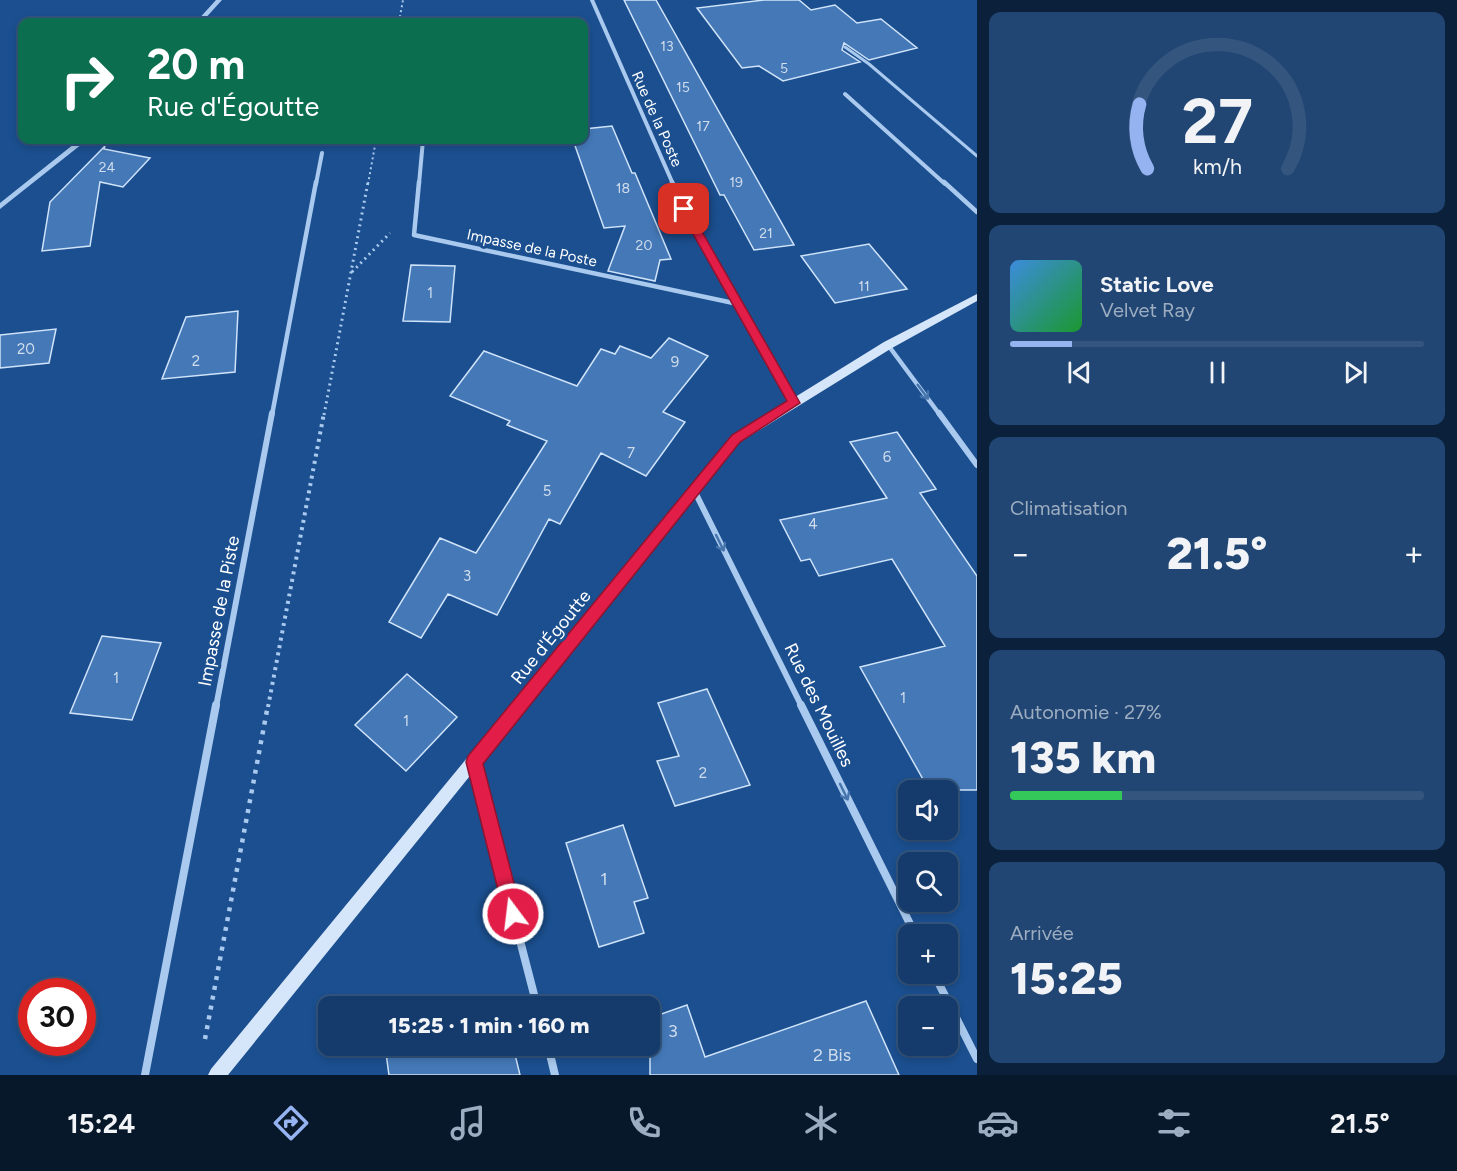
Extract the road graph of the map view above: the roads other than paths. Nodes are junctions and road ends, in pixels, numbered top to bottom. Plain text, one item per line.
1 (219, 0) edge
2 (592, 0) edge
3 (203, 18) edge
4 (845, 47) dead end
5 (845, 94) dead end
6 (78, 144) edge
7 (423, 144) edge
8 (322, 153) dead end
9 (977, 156) edge
10 (0, 207) edge
11 (977, 212) edge
12 (977, 297) edge
13 (738, 304) junction
14 (888, 345) junction
15 (794, 403) junction
16 (977, 465) edge
17 (694, 490) junction
18 (474, 762) junction
19 (910, 924) edge
20 (939, 984) edge
21 (534, 996) edge
22 (550, 1056) edge
23 (977, 1059) edge
24 (145, 1075) edge
25 (217, 1075) edge
26 (555, 1075) edge

1 - 3 street
2 - 13 street, Rue de la Poste
4 - 9 lane
5 - 11 street
6 - 10 street
7 - 13 street, Impasse de la Poste
8 - 24 street, Impasse de la Piste
12 - 14 main road, Rue d'Égoutte
13 - 15 street, Rue de la Poste
14 - 15 main road, Rue d'Égoutte
14 -> 16 street
15 - 17 main road, Rue d'Égoutte
17 - 18 main road, Rue d'Égoutte
17 -> 19 street, Rue des Mouilles
18 - 21 street
18 - 25 main road, Rue d'Égoutte
20 - 23 street
22 - 26 street

